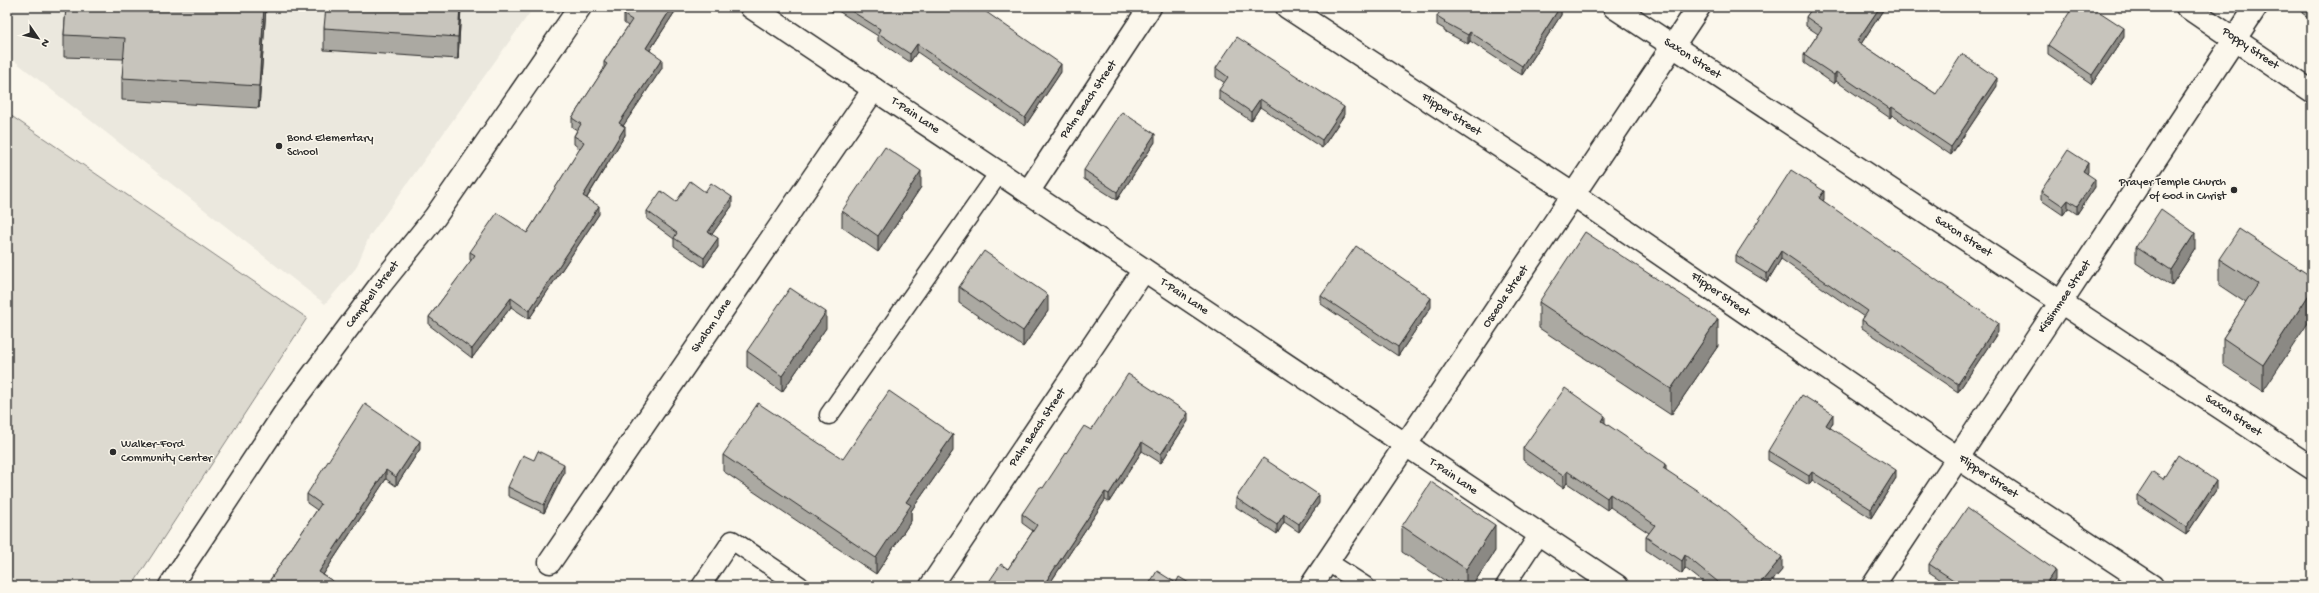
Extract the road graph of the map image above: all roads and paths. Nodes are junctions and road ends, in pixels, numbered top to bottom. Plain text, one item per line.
1 (580, 7) edge
2 (751, 7) edge
3 (1150, 7) edge
4 (1287, 7) edge
5 (1614, 7) edge
6 (1699, 7) edge
7 (2187, 7) edge
8 (2256, 7) edge
9 (2235, 39) junction
10 (1673, 47) junction
11 (874, 89) junction
12 (2312, 92) edge
13 (999, 173) junction
14 (1028, 192) junction
15 (1574, 195) junction
16 (1144, 270) junction
17 (2062, 302) junction
18 (830, 415) dead end
19 (1406, 445) junction
20 (1958, 458) junction
21 (2312, 468) edge
22 (1539, 534) junction
23 (550, 562) dead end
24 (1328, 562) junction
25 (170, 586) edge
26 (701, 586) edge
27 (800, 586) edge
28 (931, 586) edge
29 (1311, 586) edge
30 (1365, 586) edge
31 (1505, 586) edge
32 (1617, 586) edge
33 (1873, 586) edge
34 (2152, 586) edge

1 - 25 street, Campbell Street
2 - 11 street, T-Pain Lane
3 - 14 street, Palm Beach Street
4 - 15 street, Flipper Street
5 - 10 street, Saxon Street
6 - 10 street, Osceola Street
7 - 9 street, Poppy Street
8 - 9 street, Kissimmee Street
9 - 12 street, Poppy Street
9 - 17 street, Kissimmee Street
10 - 15 street, Osceola Street
10 - 17 street, Saxon Street
11 - 13 street, T-Pain Lane
11 - 23 street, Shalom Lane
13 - 14 street, T-Pain Lane
13 - 18 lane
14 - 16 street, T-Pain Lane
15 - 19 street, Osceola Street
15 - 20 street, Flipper Street
16 - 19 street, T-Pain Lane
16 - 28 street, Palm Beach Street
17 - 20 street, Kissimmee Street
17 - 21 street, Saxon Street
19 - 22 street, T-Pain Lane
19 - 24 street, Osceola Street
20 - 33 street, Kissimmee Street
20 - 34 street, Flipper Street
22 - 31 lane
22 - 32 street, T-Pain Lane
24 - 29 street, Osceola Street
24 - 30 lane
26 - 27 lane

